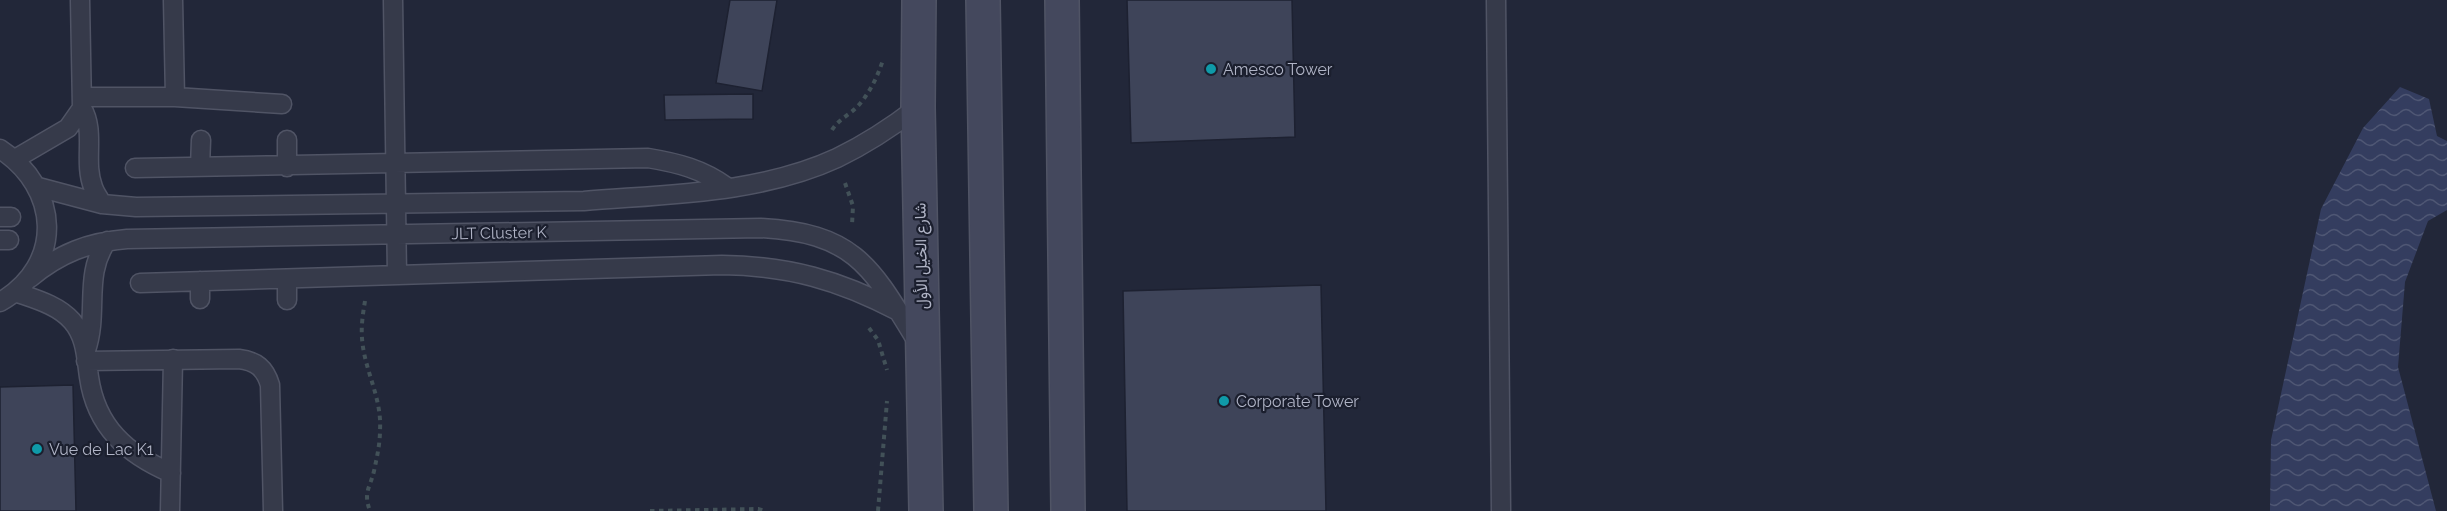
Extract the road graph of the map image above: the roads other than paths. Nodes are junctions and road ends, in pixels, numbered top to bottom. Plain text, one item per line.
1 (80, 0) edge
2 (173, 0) edge
3 (393, 0) edge
4 (919, 0) edge
5 (984, 0) edge
6 (1062, 0) edge
7 (1496, 0) edge
8 (175, 97) junction
9 (82, 102) junction
10 (282, 104) dead end
11 (918, 106) junction
12 (201, 140) dead end
13 (287, 140) dead end
14 (8, 154) edge
15 (396, 164) junction
16 (201, 167) junction
17 (287, 167) junction
18 (135, 168) dead end
19 (38, 187) junction
20 (728, 187) junction
21 (397, 203) junction
22 (102, 204) junction
23 (397, 234) junction
24 (107, 240) junction
25 (397, 275) junction
26 (30, 278) junction
27 (287, 279) junction
28 (200, 281) junction
29 (140, 283) dead end
30 (8, 297) edge
31 (201, 300) dead end
32 (287, 300) dead end
33 (899, 312) junction
34 (923, 351) junction
35 (86, 355) junction
36 (173, 359) junction
37 (171, 473) junction
38 (170, 511) edge
39 (273, 511) edge
40 (926, 511) edge
41 (991, 511) edge
42 (1068, 511) edge
43 (1501, 511) edge

1 - 9 lane
2 - 8 lane
3 - 15 lane
4 - 11 main road, شارع الخيل الأول
5 - 41 main road
6 - 42 main road
7 - 43 lane
8 - 9 lane
8 - 10 lane
9 - 14 lane
9 - 22 lane
11 - 20 lane, JLT Cluster K
11 - 34 main road, شارع الخيل الأول
12 - 16 lane
13 - 17 lane
14 - 19 lane, JLT Cluster K
15 - 17 lane
15 - 20 lane
15 - 21 lane
16 - 17 lane
16 - 18 lane
19 - 22 lane, JLT Cluster K
19 - 26 lane, JLT Cluster K
20 - 21 lane, JLT Cluster K
21 - 22 lane, JLT Cluster K
21 - 23 lane
23 - 24 lane, JLT Cluster K
23 - 25 lane
23 - 33 lane, JLT Cluster K
24 - 26 lane, JLT Cluster K
24 - 35 lane
25 - 27 lane
25 - 33 lane
26 - 30 lane, JLT Cluster K
27 - 28 lane
27 - 32 lane
28 - 29 lane
28 - 31 lane
30 - 35 lane
33 - 34 lane, JLT Cluster K
34 - 40 main road, شارع الخيل الأول
35 - 36 lane
35 - 37 lane
36 - 37 lane
36 - 39 lane
37 - 38 lane

